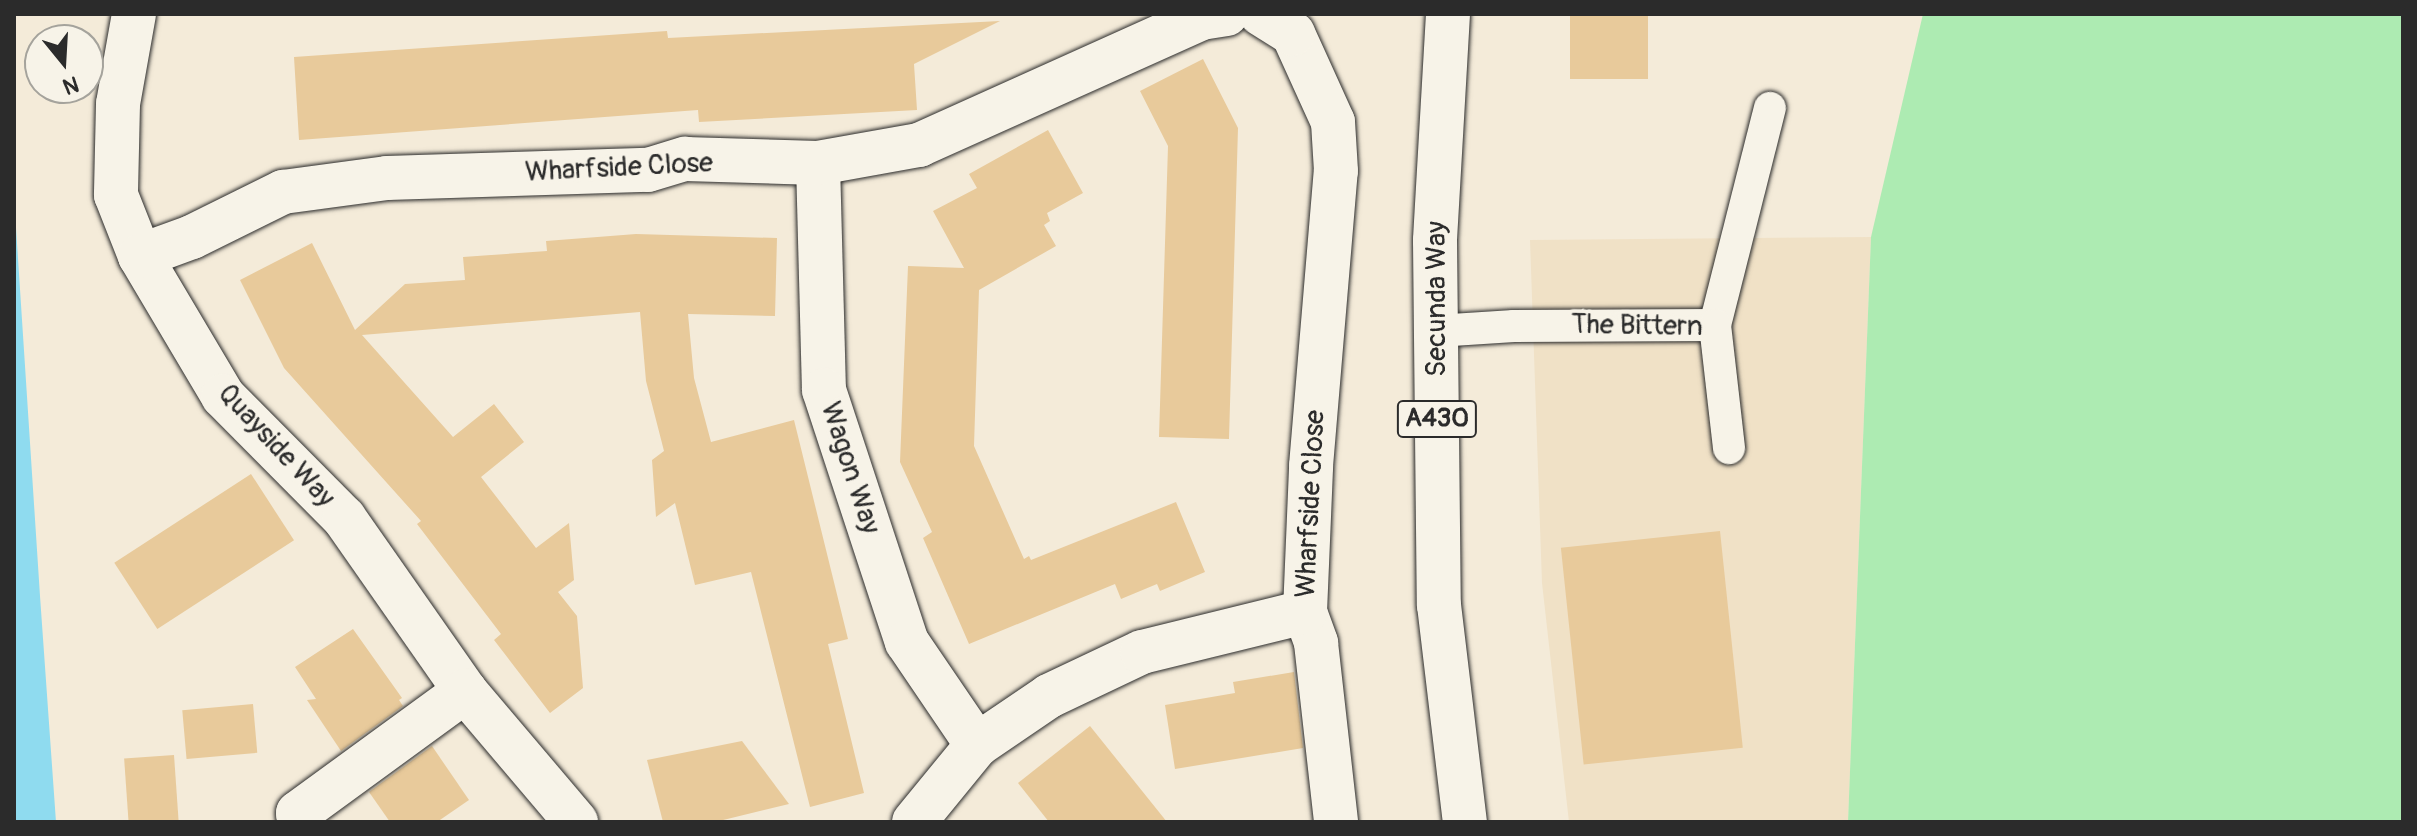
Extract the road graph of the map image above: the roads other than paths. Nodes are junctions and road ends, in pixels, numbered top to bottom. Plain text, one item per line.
1 (134, 14) edge
2 (1227, 14) edge
3 (1261, 14) edge
4 (1448, 14) edge
5 (1770, 108) dead end
6 (818, 163) junction
7 (140, 256) junction
8 (1715, 325) junction
9 (1436, 331) junction
10 (1729, 448) dead end
11 (1305, 612) junction
12 (465, 691) junction
13 (977, 745) junction
14 (299, 822) edge
15 (576, 822) edge
16 (914, 822) edge
17 (1336, 822) edge
18 (1465, 822) edge

1 - 7 street, Quayside Way
2 - 6 street, Wharfside Close
3 - 11 street, Wharfside Close
4 - 9 street, Secunda Way / A430
5 - 8 lane
6 - 7 street, Wharfside Close
6 - 13 street, Wagon Way
7 - 12 street, Quayside Way
8 - 9 lane, The Bittern
8 - 10 lane, The Bittern
9 - 18 street, Secunda Way / A430
11 - 13 street, Wharfside Close
11 - 17 street
12 - 14 street
12 - 15 street, Quayside Way
13 - 16 street, Wharfside Close

